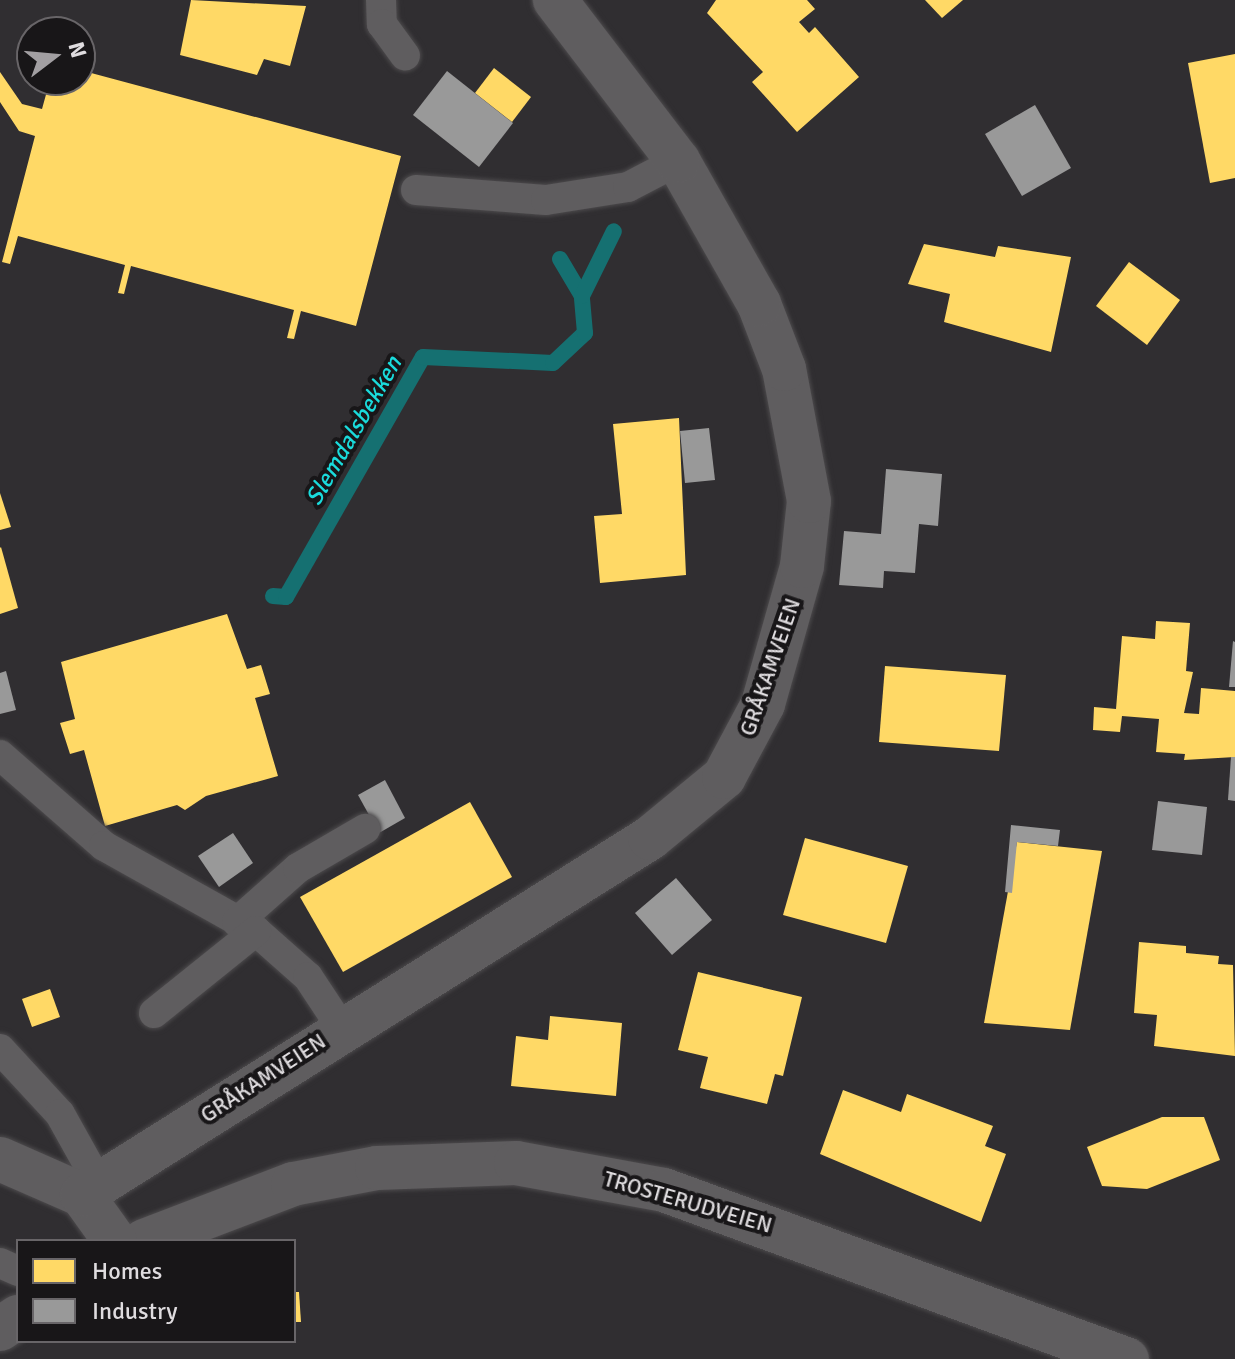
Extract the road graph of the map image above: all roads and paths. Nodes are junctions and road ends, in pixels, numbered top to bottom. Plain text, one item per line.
1 (381, 0) edge
2 (555, 0) edge
3 (405, 56) dead end
4 (678, 161) junction
5 (416, 190) dead end
6 (0, 755) edge
7 (365, 829) dead end
8 (247, 927) junction
9 (154, 1013) dead end
10 (341, 1027) junction
11 (0, 1049) edge
12 (0, 1159) edge
13 (91, 1189) junction
14 (114, 1239) edge
15 (149, 1239) edge
16 (1127, 1359) edge

1 - 3 lane
2 - 4 street, GRÅKAMVEIEN
4 - 5 lane
4 - 10 street, GRÅKAMVEIEN
6 - 8 lane
7 - 8 lane
8 - 9 lane
8 - 10 lane
10 - 13 street, GRÅKAMVEIEN
11 - 13 lane
12 - 13 street
13 - 14 street
15 - 16 street, TROSTERUDVEIEN

